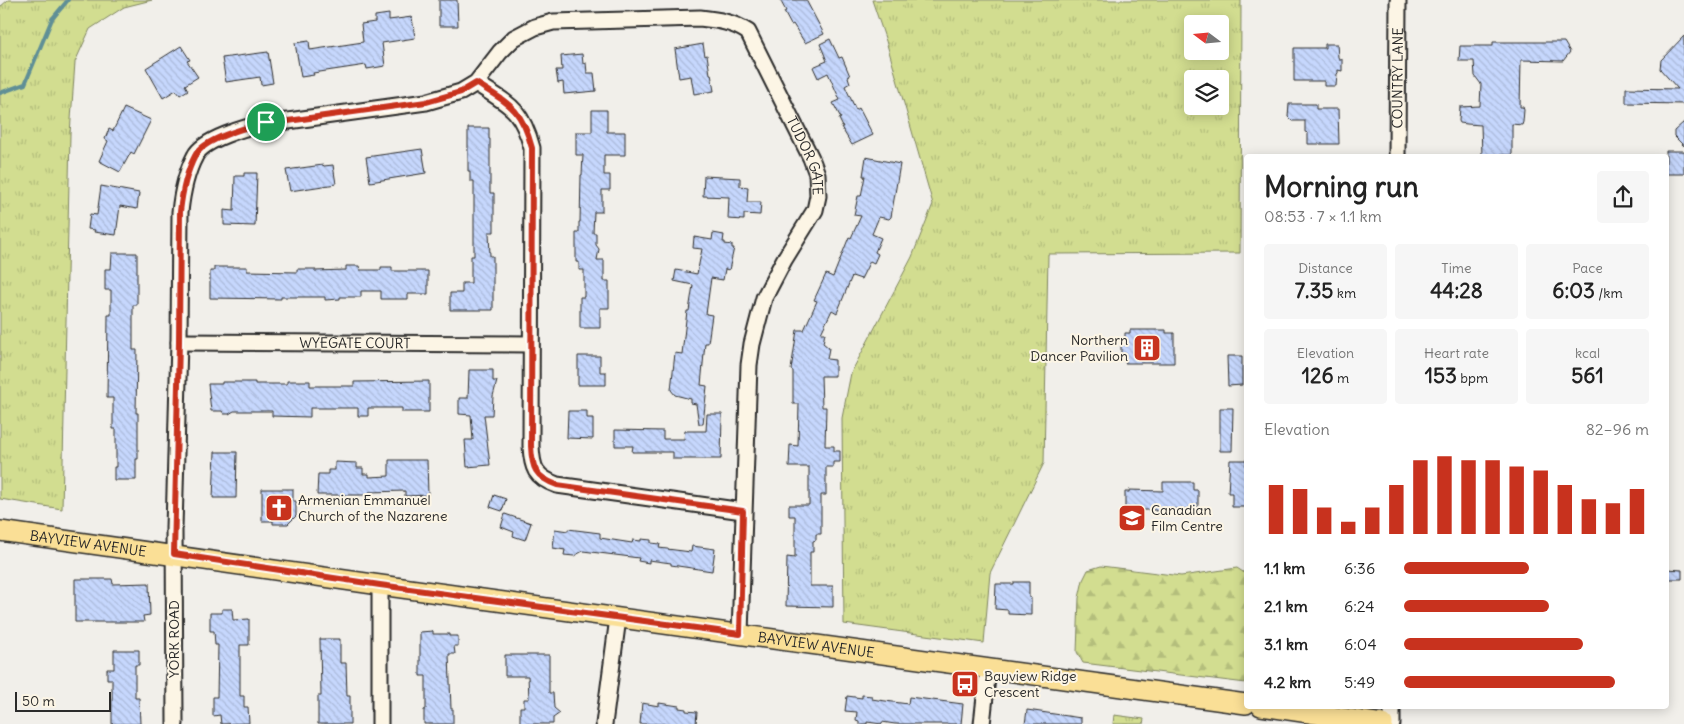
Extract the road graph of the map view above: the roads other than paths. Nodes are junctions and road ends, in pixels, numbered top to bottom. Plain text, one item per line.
1 (1398, 0) edge
2 (476, 83) junction
3 (1397, 154) edge
4 (179, 342) junction
5 (530, 344) junction
6 (743, 511) junction
7 (0, 531) edge
8 (174, 554) junction
9 (380, 585) junction
10 (618, 618) junction
11 (740, 634) junction
12 (988, 669) junction
13 (1244, 704) edge
14 (1281, 709) edge
15 (1392, 709) edge
16 (175, 724) edge
17 (380, 724) edge
18 (604, 724) edge
19 (982, 724) edge
20 (1383, 724) edge
21 (1392, 724) edge

1 - 3 street, COUNTRY LANE
2 - 4 street, YORK ROAD
2 - 5 street
2 - 6 street, TUDOR GATE
4 - 5 street, WYEGATE COURT
4 - 8 street, YORK ROAD
5 - 6 street
6 - 11 street, TUDOR GATE
7 - 8 main road, BAYVIEW AVENUE
8 - 9 main road, BAYVIEW AVENUE
8 - 16 street, YORK ROAD
9 - 10 main road, BAYVIEW AVENUE
9 - 17 street
10 - 11 main road, BAYVIEW AVENUE
10 - 18 street
11 - 12 main road, BAYVIEW AVENUE
12 - 13 main road, BAYVIEW AVENUE
12 - 19 street
14 - 20 main road
15 - 21 street

